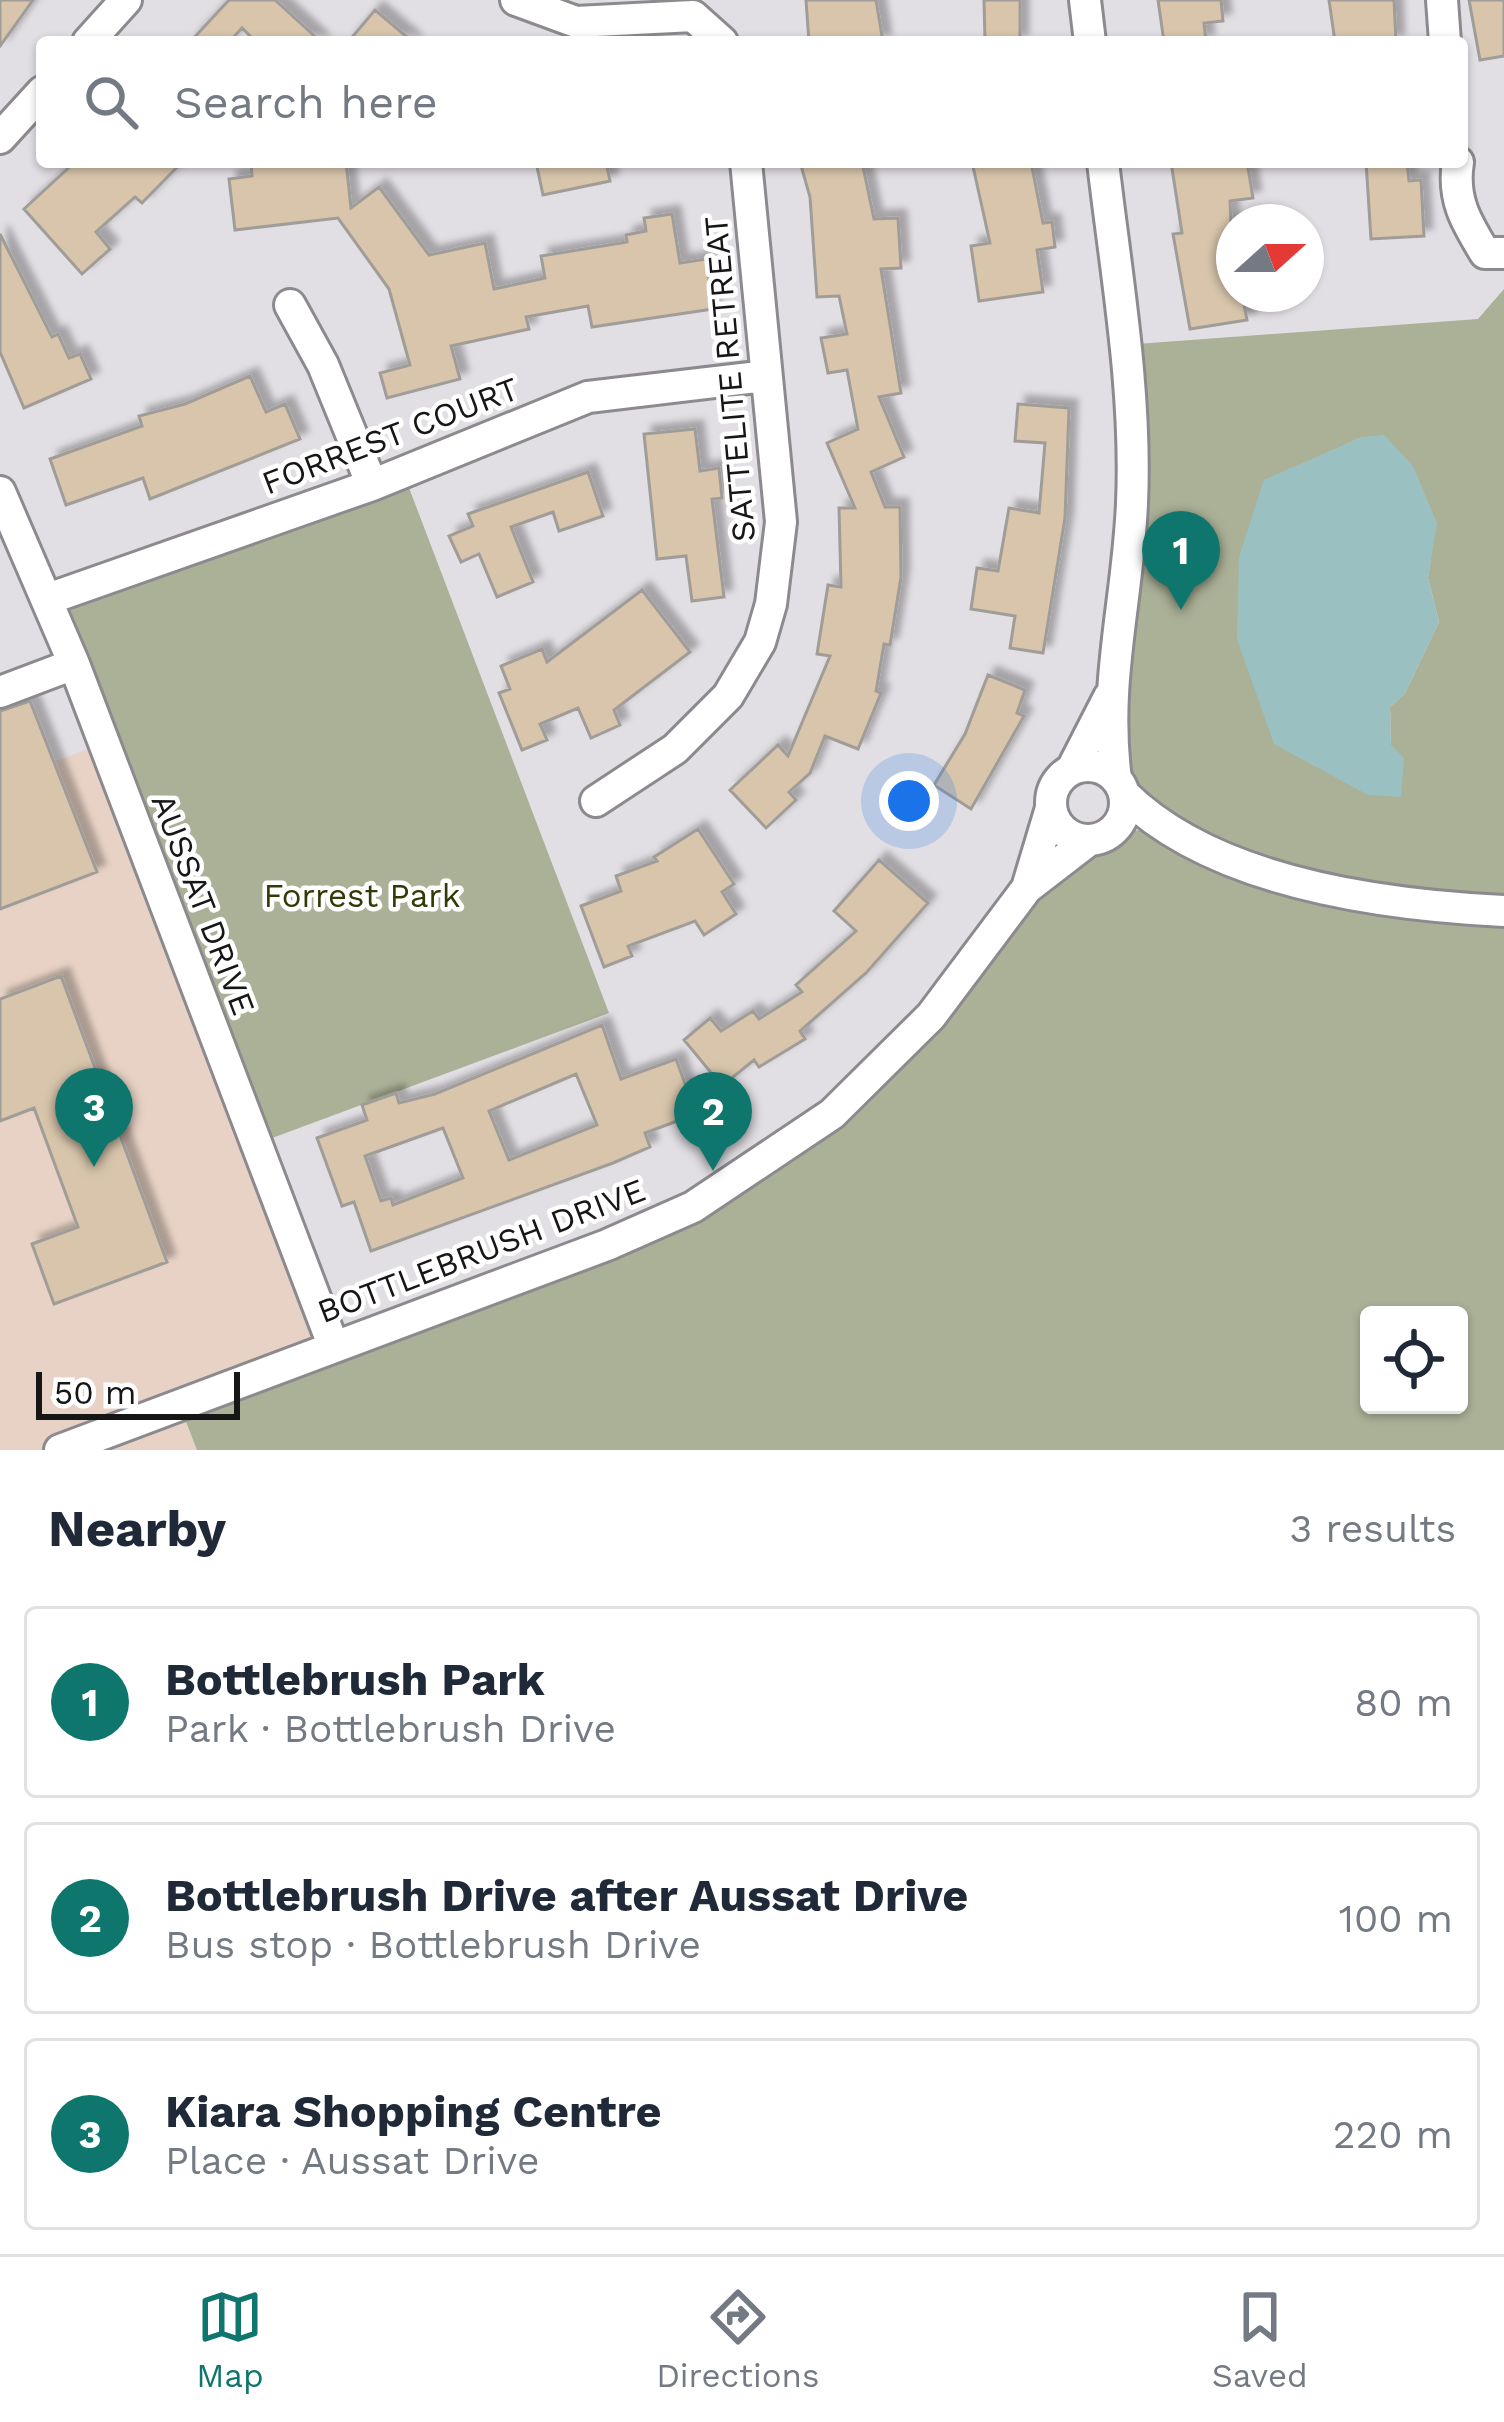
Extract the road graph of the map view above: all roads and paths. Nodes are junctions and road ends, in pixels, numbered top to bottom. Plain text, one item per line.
1 (126, 0) edge
2 (516, 0) edge
3 (1085, 0) edge
4 (1442, 0) edge
5 (93, 36) edge
6 (715, 36) edge
7 (1089, 36) edge
8 (1445, 36) edge
9 (36, 99) edge
10 (0, 138) edge
11 (747, 168) edge
12 (1104, 168) edge
13 (1457, 168) edge
14 (1494, 253) edge
15 (290, 305) dead end
16 (766, 376) junction
17 (372, 485) junction
18 (1, 496) edge
19 (48, 598) junction
20 (74, 664) junction
21 (0, 692) edge
22 (1109, 697) junction
23 (1072, 770) junction
24 (1120, 786) junction
25 (596, 801) dead end
26 (1051, 808) junction
27 (1159, 829) junction
28 (1100, 837) junction
29 (1027, 888) junction
30 (1504, 911) edge
31 (333, 1345) junction
32 (60, 1450) edge

1 - 5 street
2 - 6 street
3 - 7 street
4 - 8 street
9 - 10 street
11 - 16 street, SATTELITE RETREAT
12 - 22 street
13 - 14 street
15 - 17 street
16 - 17 street, FORREST COURT
16 - 25 street, SATTELITE RETREAT
17 - 19 street, FORREST COURT
18 - 19 street, AUSSAT DRIVE
19 - 20 street, AUSSAT DRIVE
20 - 21 street
20 - 31 street, AUSSAT DRIVE
22 - 23 street
22 - 24 street
23 - 24 street
23 - 26 street
24 - 27 street
24 - 28 street
26 - 28 street
26 - 29 street, BOTTLEBRUSH DRIVE
27 - 28 street
27 - 30 street
28 - 29 street, BOTTLEBRUSH DRIVE
29 - 31 street, BOTTLEBRUSH DRIVE
31 - 32 street, BOTTLEBRUSH DRIVE

